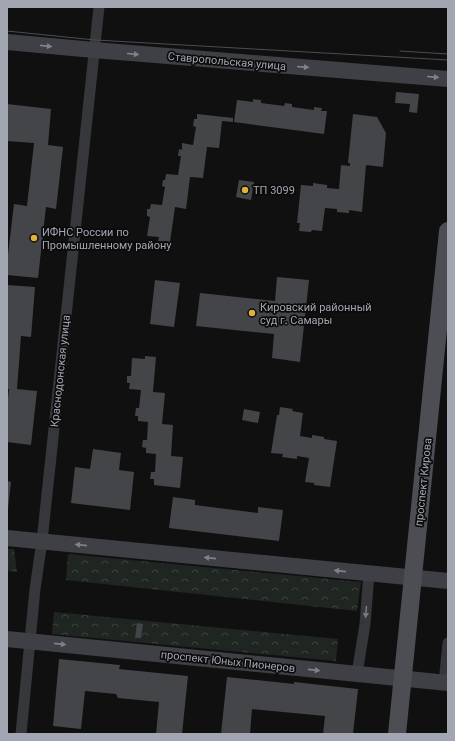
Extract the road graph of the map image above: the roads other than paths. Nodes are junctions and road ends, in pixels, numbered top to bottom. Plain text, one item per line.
1 (99, 7) edge
2 (7, 42) edge
3 (94, 50) junction
4 (448, 79) edge
5 (448, 231) edge
6 (7, 538) edge
7 (42, 541) junction
8 (369, 573) junction
9 (413, 578) junction
10 (448, 581) edge
11 (7, 639) edge
12 (30, 641) junction
13 (448, 644) edge
14 (357, 674) junction
15 (403, 679) junction
16 (446, 683) edge
17 (21, 734) edge
18 (397, 734) edge

1 - 3 street, Краснодонская улица
2 -> 3 street, Ставропольская улица
3 -> 4 street, Ставропольская улица
3 - 7 street, Краснодонская улица
5 - 9 main road, проспект Кирова
6 - 7 street
8 -> 7 street
7 - 12 street, Краснодонская улица
8 - 9 street
8 -> 14 street
9 - 10 street
9 - 15 main road, проспект Кирова
11 - 12 street, проспект Юных Пионеров
12 -> 14 street, проспект Юных Пионеров
12 - 17 street, Краснодонская улица
13 - 16 street
14 - 15 street, проспект Юных Пионеров
15 - 16 street, проспект Юных Пионеров
15 - 18 main road, проспект Кирова

